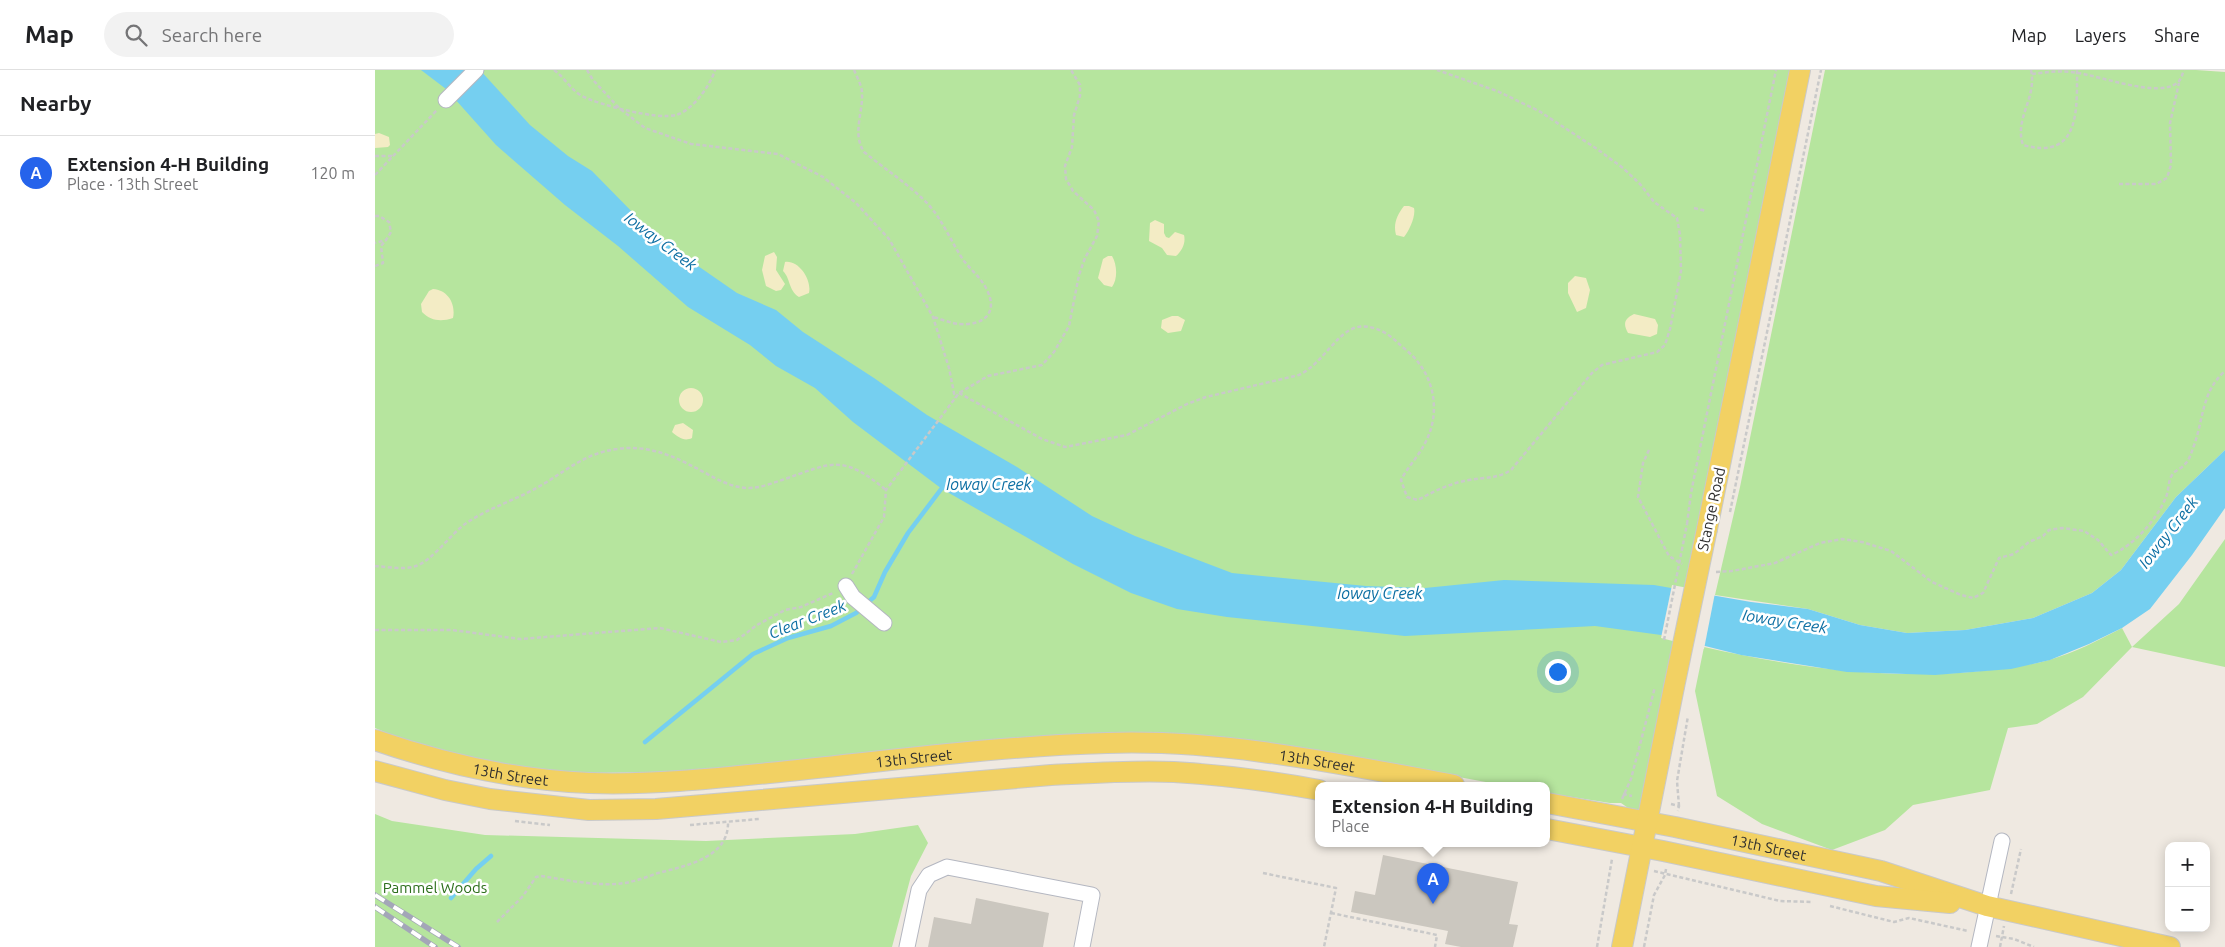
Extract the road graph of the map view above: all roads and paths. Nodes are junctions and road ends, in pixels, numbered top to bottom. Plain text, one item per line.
1 (475, 70) edge
2 (555, 70) edge
3 (587, 70) edge
4 (715, 70) edge
5 (854, 70) edge
6 (1071, 70) edge
7 (1437, 70) edge
8 (1777, 70) edge
9 (1800, 70) edge
10 (1821, 70) edge
11 (2184, 70) edge
12 (2077, 71) edge
13 (2031, 72) edge
14 (2179, 82) junction
15 (447, 100) joint
16 (619, 108) junction
17 (375, 156) edge
18 (394, 156) junction
19 (375, 175) edge
20 (2119, 184) dead end
21 (1694, 208) dead end
22 (1706, 211) dead end
23 (375, 216) edge
24 (386, 240) junction
25 (375, 243) edge
26 (375, 266) edge
27 (933, 317) junction
28 (2225, 371) edge
29 (959, 393) junction
30 (955, 398) junction
31 (1649, 450) dead end
32 (886, 490) junction
33 (1729, 514) dead end
34 (375, 566) edge
35 (1685, 566) dead end
36 (1708, 572) dead end
37 (850, 592) junction
38 (884, 623) dead end
39 (375, 630) edge
40 (1663, 646) dead end
41 (1665, 685) junction
42 (1689, 709) dead end
43 (375, 740) edge
44 (375, 771) edge
45 (1437, 782) edge
46 (1315, 789) edge
47 (1623, 794) junction
48 (1632, 796) dead end
49 (1621, 803) dead end
50 (1550, 804) edge
51 (1671, 804) dead end
52 (1679, 806) junction
53 (1678, 813) dead end
54 (1647, 821) junction
55 (728, 822) dead end
56 (1550, 830) edge
57 (2002, 841) dead end
58 (1641, 847) junction
59 (1613, 853) dead end
60 (1657, 872) dead end
61 (1263, 873) dead end
62 (1665, 875) junction
63 (1814, 902) dead end
64 (1823, 904) dead end
65 (1987, 906) junction
66 (1331, 914) junction
67 (497, 922) dead end
68 (1980, 940) edge
69 (907, 947) edge
70 (1083, 947) edge
71 (1324, 947) edge
72 (1435, 947) edge
73 (1597, 947) edge
74 (1622, 947) edge
75 (1644, 947) edge
76 (2034, 947) edge
77 (2169, 947) edge

1 - 15 street
2 - 16 path
3 - 16 path
4 - 16 path
5 - 27 path
6 - 29 path
7 - 29 path
8 - 40 path, bridge
9 - 41 main road, Stange Road, bridge
10 - 33 path
11 - 14 path
12 - 13 path
12 - 13 path
12 - 14 path
14 - 20 path
15 - 18 path
16 - 27 path
17 - 18 path
18 - 19 path
21 - 22 path
23 - 24 path
24 - 25 path
24 - 26 path
27 - 30 path
28 - 36 path
29 - 30 path
30 - 32 path
31 - 35 path
32 - 34 path
32 - 37 path
37 - 38 street
37 - 39 path
41 - 47 path
41 - 54 main road, Stange Road
42 - 52 path
43 - 45 main road, 13th Street
44 - 46 main road, 13th Street
47 - 48 path
47 - 49 path
50 - 54 main road, 13th Street
51 - 52 path
52 - 53 path
54 - 58 main road, Stange Road
54 - 65 main road, 13th Street
55 - 67 path
56 - 58 main road, 13th Street
57 - 65 street
58 - 65 main road, 13th Street
58 - 74 main road, Stange Road
59 - 73 path
60 - 62 path
61 - 66 path
62 - 63 path
62 - 75 path
64 - 68 path
65 - 68 street
65 - 77 main road, 13th Street
66 - 71 path
66 - 72 path
68 - 76 path
69 - 70 street

